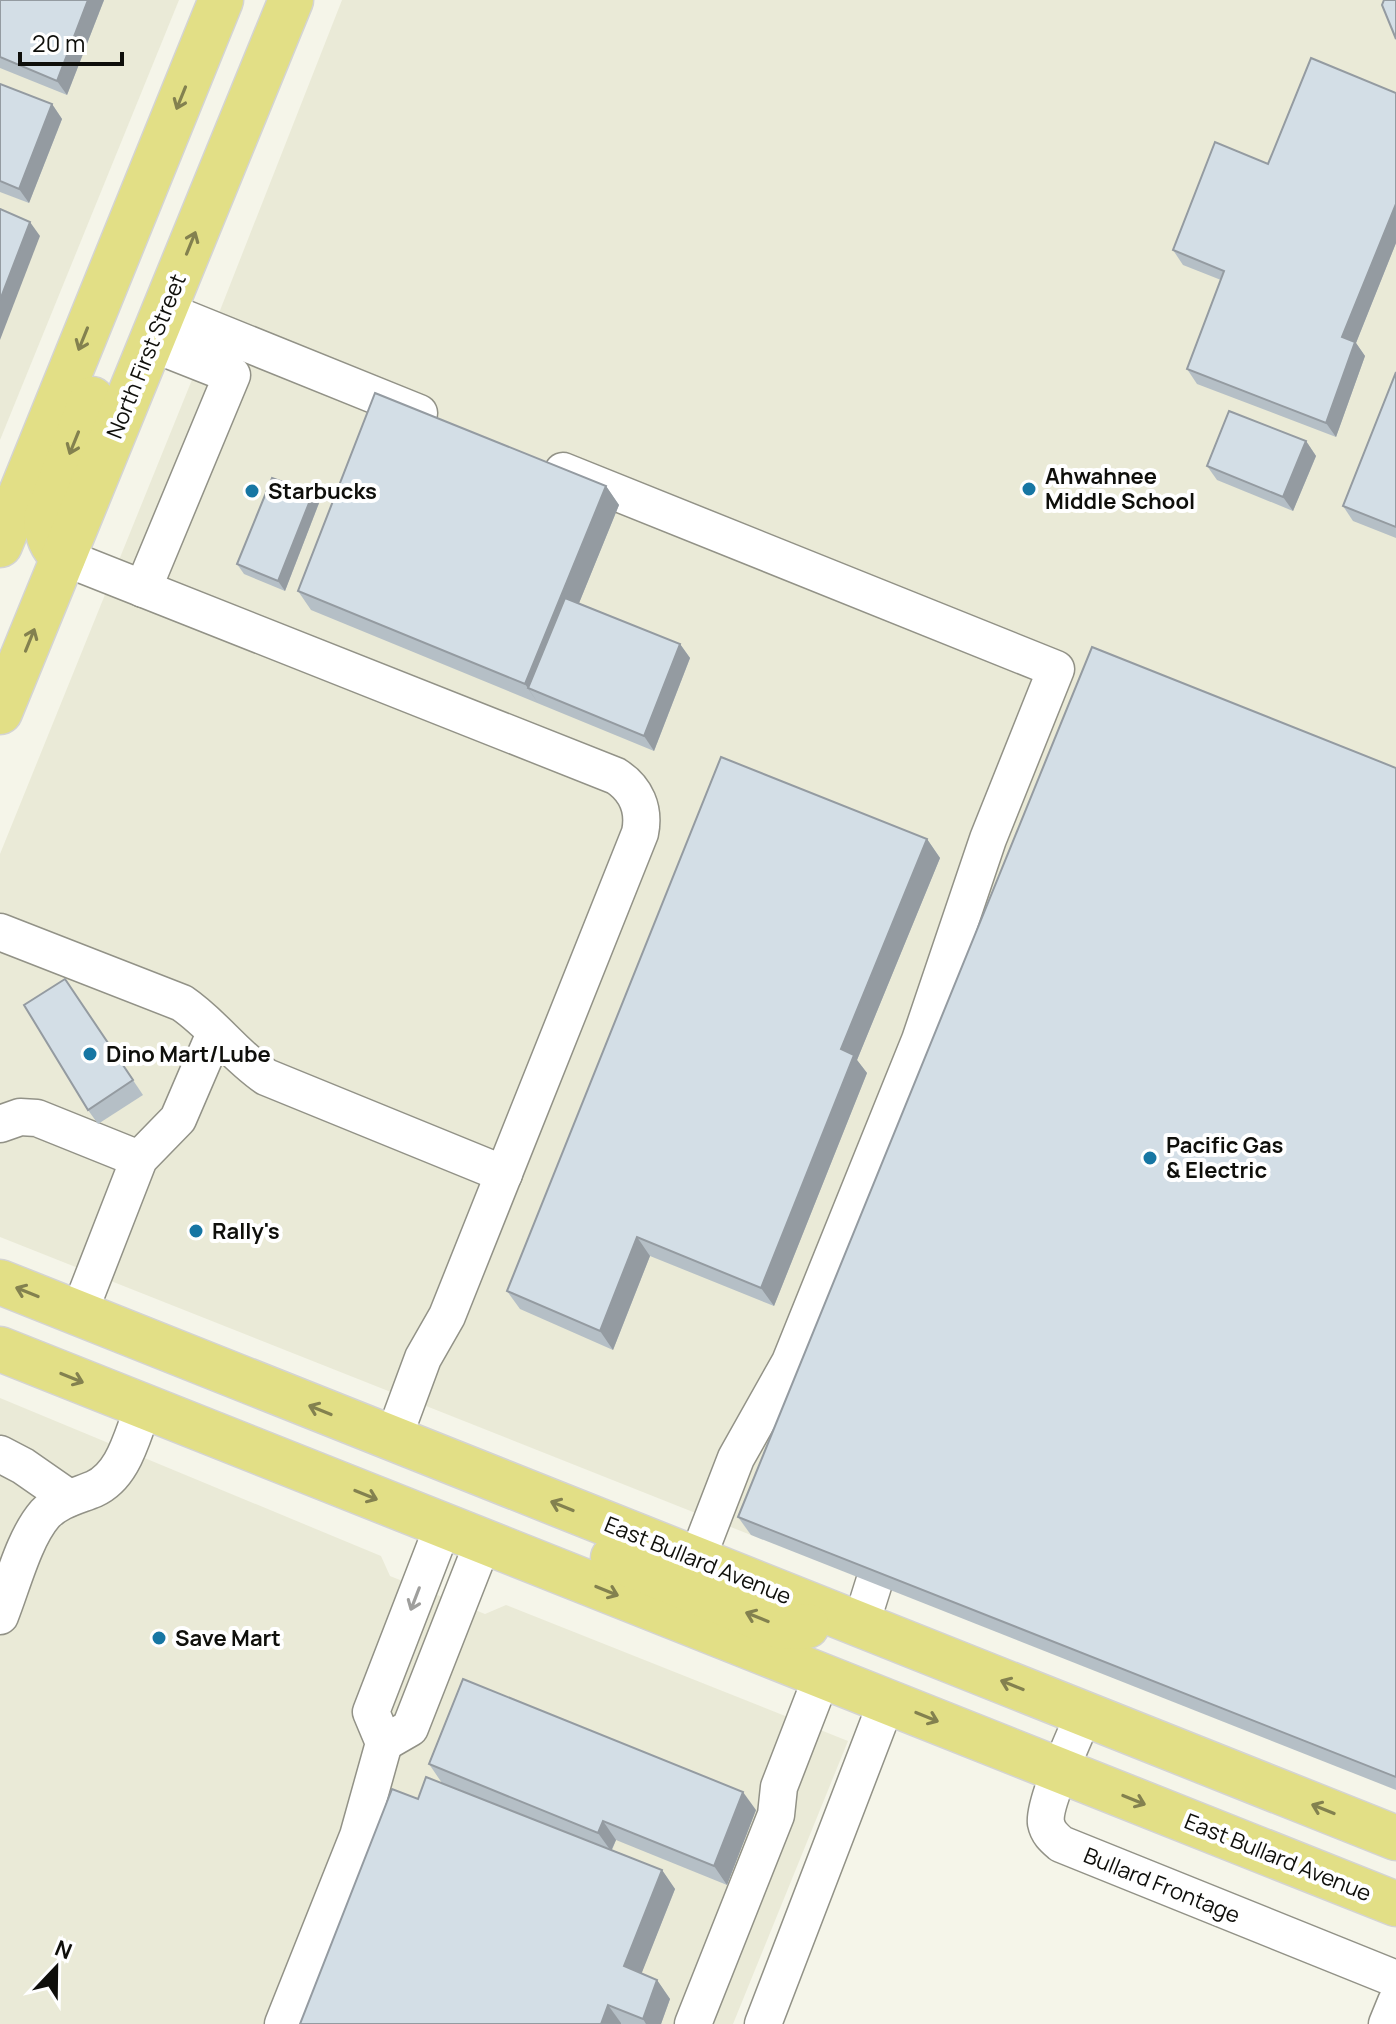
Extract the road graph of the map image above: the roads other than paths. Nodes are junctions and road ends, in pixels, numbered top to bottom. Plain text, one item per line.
1 (221, 0) edge
2 (291, 0) edge
3 (148, 181) junction
4 (158, 327) junction
5 (454, 427) edge
6 (539, 462) edge
7 (0, 545) edge
8 (63, 557) junction
9 (143, 589) junction
10 (0, 712) edge
11 (0, 932) edge
12 (215, 1033) junction
13 (0, 1124) edge
14 (139, 1159) junction
15 (504, 1174) junction
16 (0, 1282) edge
17 (79, 1313) junction
18 (0, 1349) edge
19 (144, 1406) junction
20 (393, 1439) junction
21 (0, 1454) edge
22 (69, 1498) junction
23 (900, 1502) edge
24 (443, 1526) junction
25 (483, 1542) junction
26 (697, 1559) junction
27 (0, 1616) edge
28 (861, 1624) junction
29 (822, 1676) junction
30 (887, 1701) junction
31 (1084, 1714) junction
32 (384, 1743) junction
33 (1062, 1771) junction
34 (1396, 1838) edge
35 (1396, 1904) edge
36 (1396, 1979) edge
37 (1396, 2002) edge
38 (283, 2024) edge
39 (693, 2024) edge
40 (763, 2024) edge
41 (1387, 2024) edge

1 -> 3 main road
4 -> 2 main road, North First Street
3 -> 7 main road
3 -> 8 main road
4 - 5 street
4 - 8 main road, North First Street
4 - 9 street
6 - 26 street
8 - 9 street
10 -> 8 main road, North First Street
9 - 15 street
11 - 12 street
12 - 14 street
12 - 15 street
13 - 14 street
14 - 17 street
15 - 20 street
17 -> 16 main road, East Bullard Avenue
20 -> 17 main road, East Bullard Avenue
18 -> 19 main road, East Bullard Avenue
19 - 22 street
19 -> 24 main road, East Bullard Avenue
26 -> 20 main road, East Bullard Avenue
21 - 22 street
22 - 27 street
23 - 28 street
24 - 25 main road, East Bullard Avenue
28 -> 24 main road
24 -> 32 street
25 -> 29 main road, East Bullard Avenue
25 - 32 street
26 - 28 main road, East Bullard Avenue
31 -> 28 main road, East Bullard Avenue
29 - 30 main road, East Bullard Avenue
29 - 39 street
30 -> 33 main road, East Bullard Avenue
30 - 40 street
31 - 33 street, Bullard Frontage
34 -> 31 main road, East Bullard Avenue
32 - 38 street
33 -> 35 main road, East Bullard Avenue
33 - 36 street, Bullard Frontage
37 - 41 street

